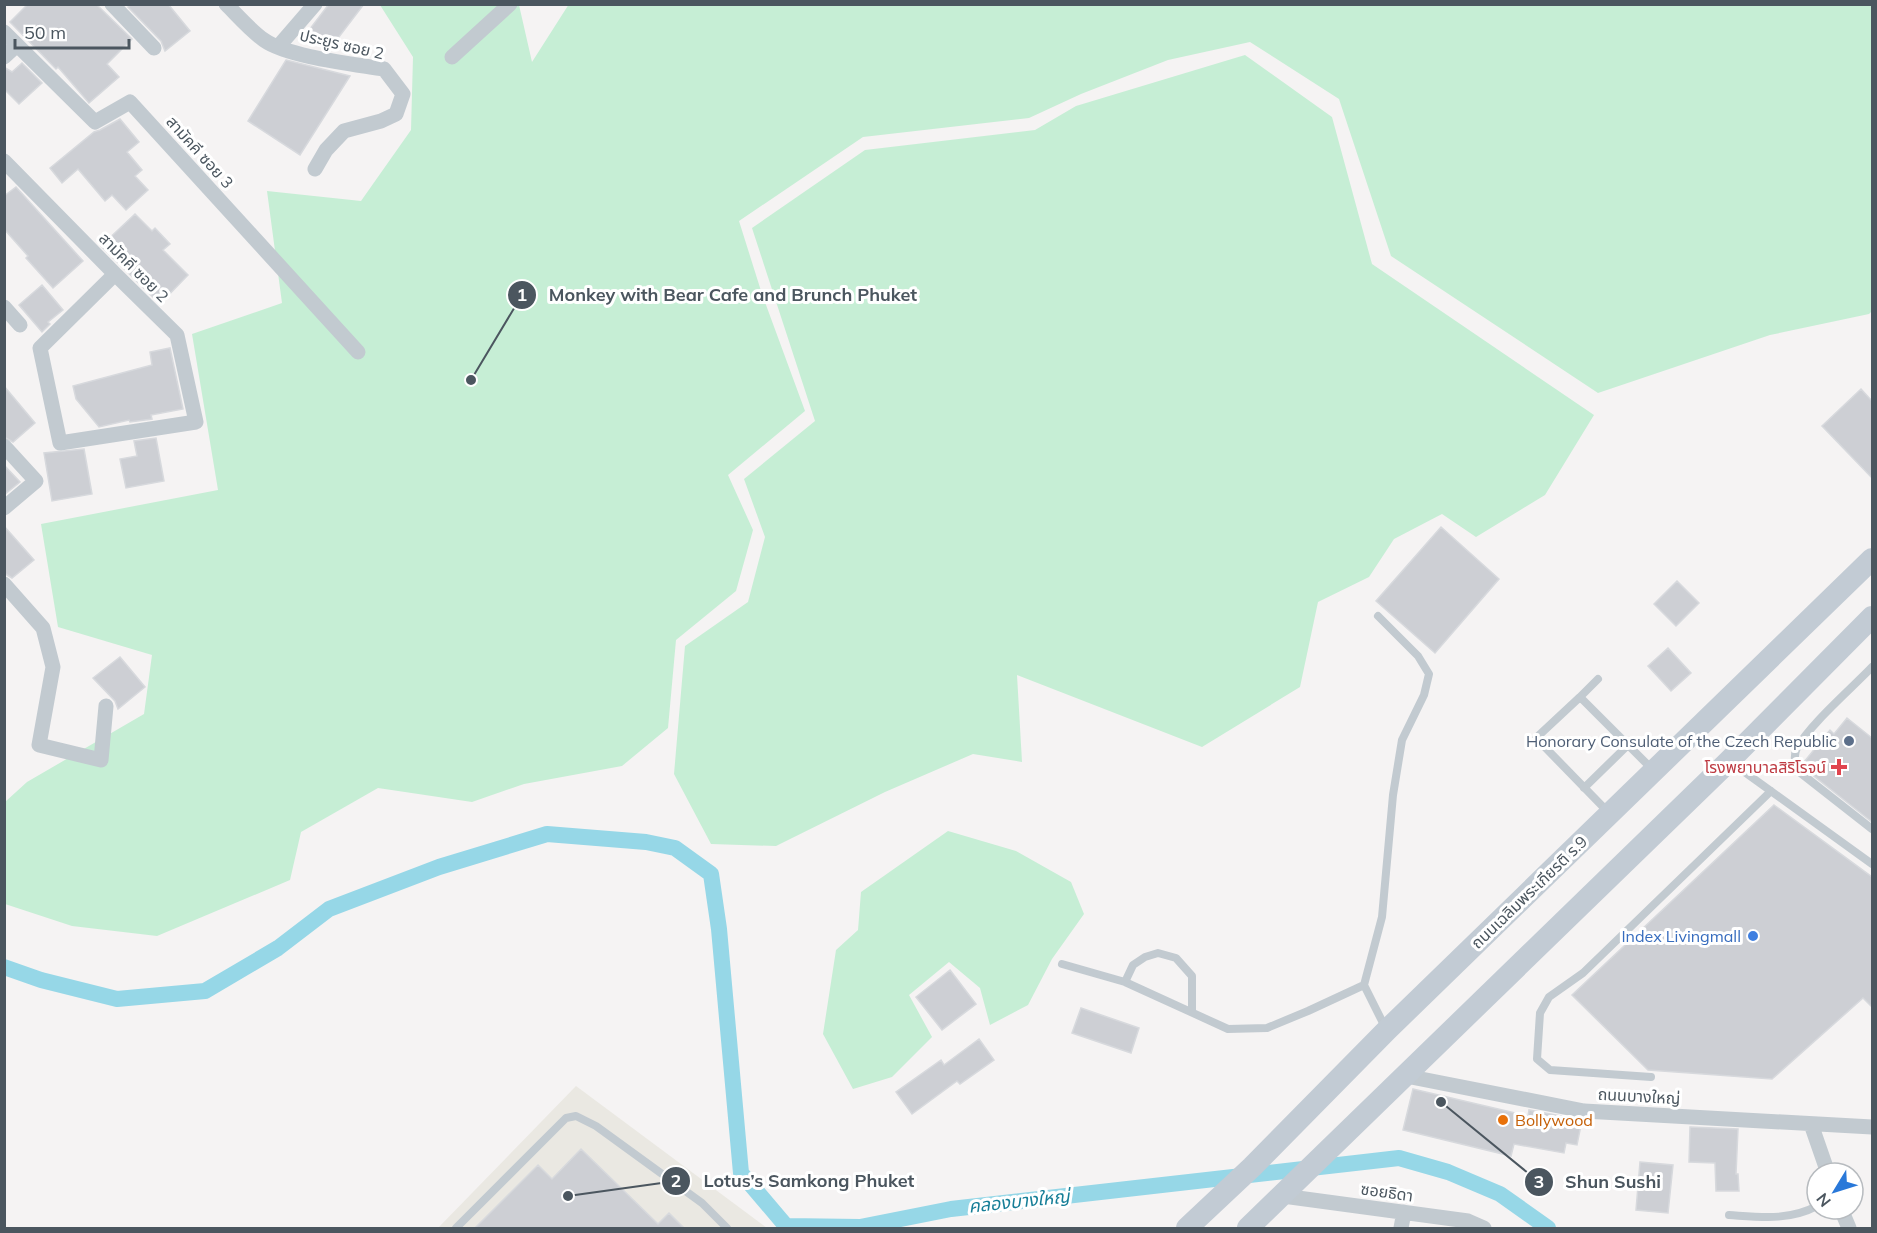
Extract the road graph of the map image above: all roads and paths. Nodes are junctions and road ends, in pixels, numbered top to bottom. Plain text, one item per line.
1 (112, 4) edge
2 (226, 4) edge
3 (315, 4) edge
4 (510, 4) edge
5 (4, 32) edge
6 (17, 45) junction
7 (278, 47) junction
8 (154, 48) dead end
9 (4, 57) edge
10 (452, 57) dead end
11 (4, 161) edge
12 (315, 170) dead end
13 (115, 274) junction
14 (4, 307) edge
15 (20, 325) dead end
16 (358, 352) dead end
17 (4, 446) edge
18 (4, 508) edge
19 (1872, 559) edge
20 (4, 584) edge
21 (1378, 616) dead end
22 (1867, 625) edge
23 (1872, 667) edge
24 (1598, 679) dead end
25 (1580, 697) junction
26 (106, 706) dead end
27 (1628, 745) junction
28 (1729, 761) junction
29 (1654, 771) junction
30 (1584, 788) junction
31 (1771, 791) junction
32 (1610, 814) junction
33 (1872, 829) edge
34 (1872, 864) edge
35 (1062, 964) dead end
36 (1125, 982) junction
37 (1364, 985) junction
38 (1192, 1012) junction
39 (1387, 1030) junction
40 (1406, 1076) junction
41 (1651, 1077) dead end
42 (1811, 1124) junction
43 (1872, 1127) edge
44 (1824, 1161) edge
45 (1283, 1196) junction
46 (1805, 1211) edge
47 (1404, 1212) junction
48 (1730, 1215) dead end
49 (456, 1228) edge
50 (727, 1228) edge
51 (1187, 1228) edge
52 (1248, 1228) edge
53 (1401, 1228) edge
54 (1484, 1228) edge

1 - 8 street
2 - 7 street, ประยูร ซอย 2
3 - 7 street
4 - 10 street
5 - 6 street, สามัคคี ซอย 3
6 - 9 street
6 - 16 street, สามัคคี ซอย 3
7 - 12 street, ประยูร ซอย 2
11 - 13 street, สามัคคี ซอย 2
13 - 13 street, สามัคคี ซอย 2
14 - 15 street
17 - 18 street
19 - 29 main road, ถนนเฉลิมพระเกียรติ ร.9
20 - 26 street
21 - 37 lane
22 - 28 main road
23 - 33 lane
24 - 25 lane
25 - 27 lane
25 - 30 lane
27 - 29 lane
27 - 30 lane
28 - 31 lane
28 - 40 main road
29 - 32 main road, ถนนเฉลิมพระเกียรติ ร.9
30 - 32 lane
31 - 34 lane
31 - 41 lane
32 - 39 main road, ถนนเฉลิมพระเกียรติ ร.9
35 - 36 lane
36 - 38 lane
36 - 38 lane
37 - 38 lane
37 - 39 lane
39 - 51 main road, ถนนเฉลิมพระเกียรติ ร.9
40 - 42 street, ถนนบางใหญ่
40 - 45 main road
42 - 43 street, ถนนบางใหญ่
42 - 44 street
45 - 47 street, ซอยธิดา
45 - 52 main road
46 - 48 lane
47 - 53 street
47 - 54 street, ซอยธิดา
49 - 50 lane

